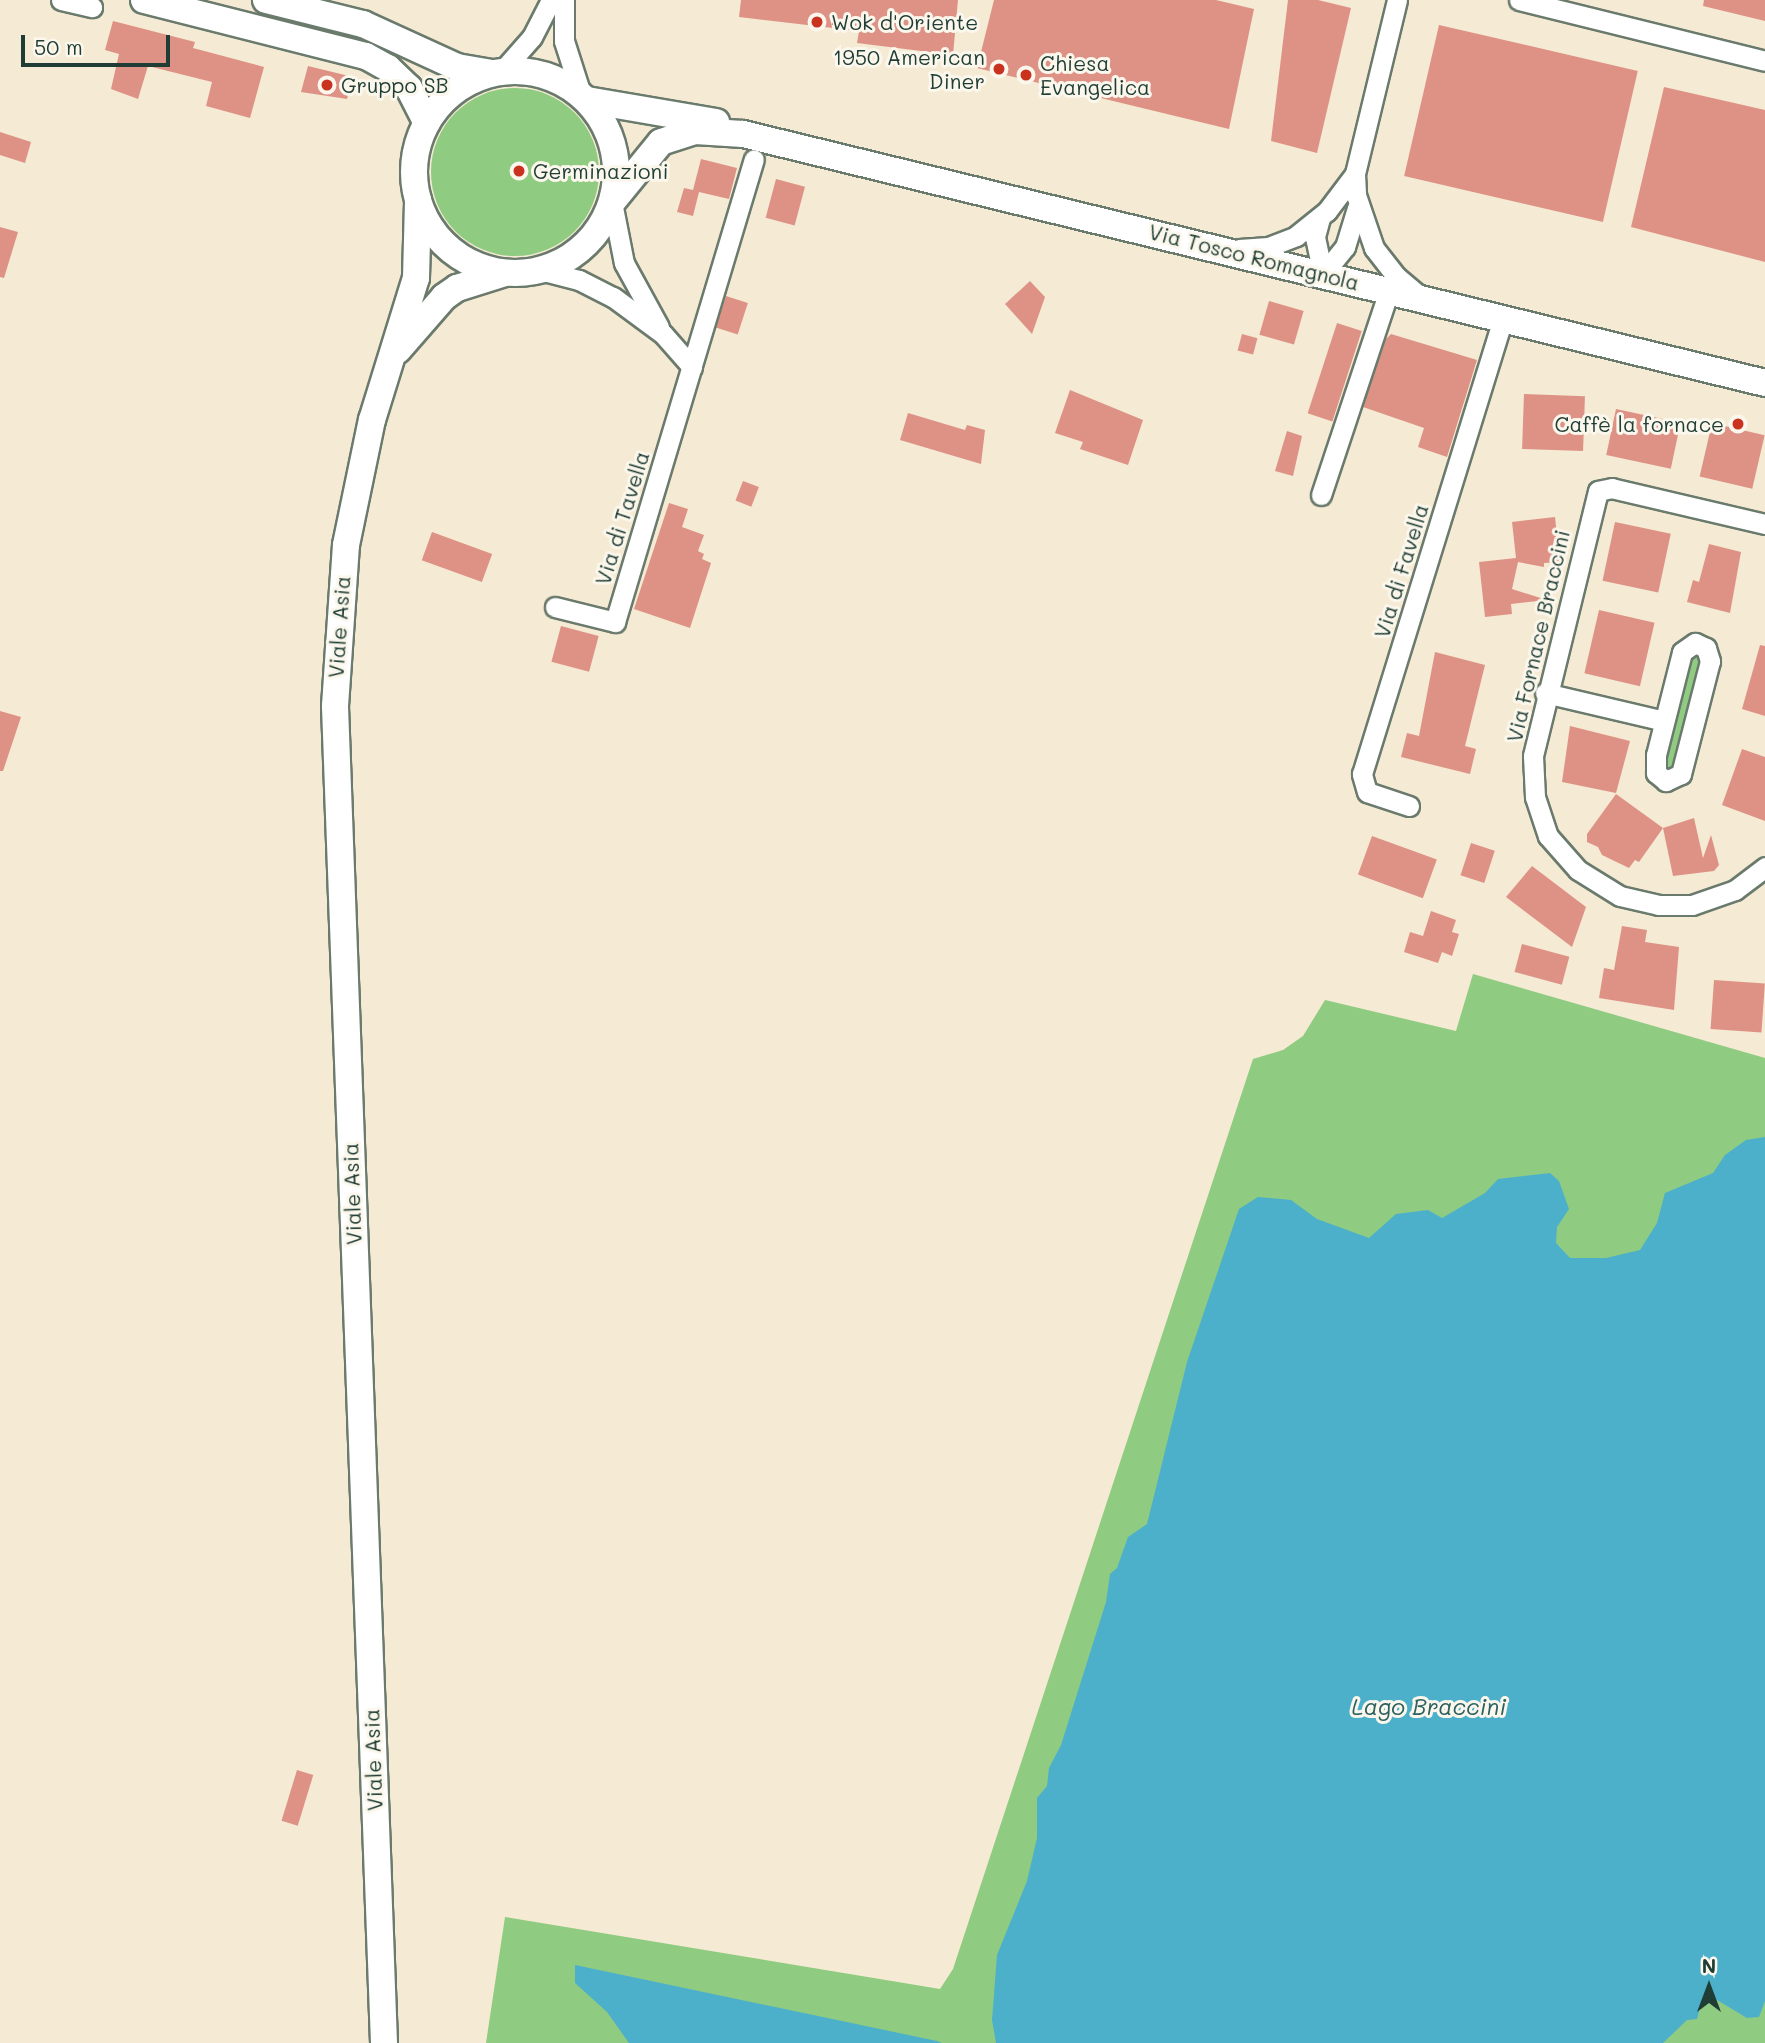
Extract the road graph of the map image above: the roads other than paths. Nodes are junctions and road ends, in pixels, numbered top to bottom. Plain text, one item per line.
1 (61, 0) edge
2 (144, 0) edge
3 (266, 0) edge
4 (551, 0) edge
5 (564, 0) edge
6 (1397, 0) edge
7 (1519, 0) edge
8 (92, 7) dead end
9 (1765, 61) edge
10 (497, 72) junction
11 (584, 97) junction
12 (426, 123) junction
13 (743, 134) junction
14 (754, 159) dead end
15 (1355, 174) junction
16 (418, 200) junction
17 (612, 202) junction
18 (1357, 206) junction
19 (1320, 218) junction
20 (1224, 250) junction
21 (540, 270) junction
22 (506, 272) junction
23 (1323, 274) junction
24 (1389, 290) junction
25 (1423, 299) junction
26 (1503, 319) junction
27 (663, 334) junction
28 (396, 352) junction
29 (692, 367) junction
30 (1765, 383) edge
31 (1321, 495) dead end
32 (1765, 524) edge
33 (555, 607) dead end
34 (1545, 693) junction
35 (1664, 721) junction
36 (1409, 806) dead end
37 (1765, 867) edge
38 (384, 2043) edge

1 - 8 street
2 - 12 main road
3 - 10 main road
4 - 10 street
5 - 11 street
6 - 15 street
7 - 9 street
10 - 11 main road
10 - 12 main road
11 - 13 main road, Via Tosco Romagnola
11 - 17 main road
12 - 16 main road
13 - 17 main road, Via Tosco Romagnola
13 - 20 main road, Via Tosco Romagnola
14 - 29 street, Via di Tavella
15 - 18 street
15 - 19 street
16 - 22 main road
16 - 28 main road, Viale Asia
17 - 21 main road
17 - 27 street
18 - 23 street
18 - 25 street
19 - 20 street
19 - 23 street
20 - 23 main road, Via Tosco Romagnola
21 - 22 main road
21 - 27 street
22 - 28 main road
23 - 24 main road, Via Tosco Romagnola
24 - 25 main road, Via Tosco Romagnola
24 - 31 street
25 - 26 main road, Via Tosco Romagnola
26 - 30 main road, Via Tosco Romagnola
26 - 36 street, Via di Favella
27 - 29 street
28 - 38 main road, Viale Asia
29 - 33 street, Via di Tavella
32 - 34 street, Via Fornace Braccini
34 - 35 street
34 - 37 street, Via Fornace Braccini
35 - 35 street

